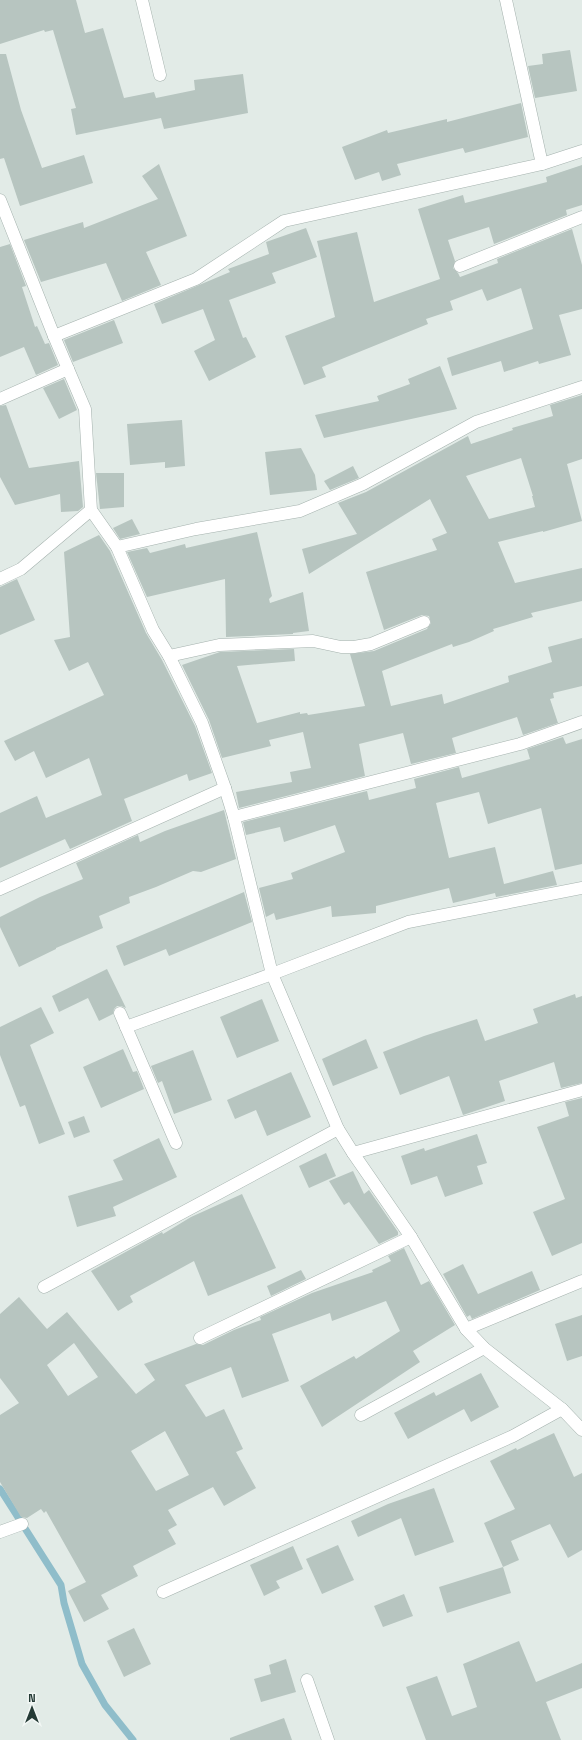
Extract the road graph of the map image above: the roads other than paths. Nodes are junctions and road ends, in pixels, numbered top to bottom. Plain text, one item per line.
1 (142, 0) edge
2 (506, 0) edge
3 (160, 74) dead end
4 (582, 151) edge
5 (542, 164) junction
6 (0, 200) edge
7 (582, 217) edge
8 (3, 219) edge
9 (460, 266) dead end
10 (54, 336) junction
11 (68, 369) junction
12 (582, 387) edge
13 (0, 399) edge
14 (91, 510) junction
15 (117, 547) junction
16 (0, 579) edge
17 (424, 622) dead end
18 (168, 656) junction
19 (582, 722) edge
20 (226, 788) junction
21 (234, 816) junction
22 (582, 888) edge
23 (0, 889) edge
24 (272, 974) junction
25 (120, 1013) dead end
26 (126, 1027) junction
27 (582, 1090) edge
28 (338, 1129) junction
29 (176, 1143) dead end
30 (353, 1153) junction
31 (411, 1237) junction
32 (582, 1281) edge
33 (44, 1286) dead end
34 (466, 1329) junction
35 (200, 1338) dead end
36 (484, 1348) junction
37 (562, 1409) junction
38 (361, 1415) dead end
39 (582, 1430) edge
40 (22, 1524) dead end
41 (0, 1532) edge
42 (163, 1592) dead end
43 (307, 1680) dead end
44 (328, 1740) edge

1 - 3 street
2 - 5 street
4 - 5 street
5 - 10 street
6 - 8 street
7 - 9 street
8 - 10 street
10 - 11 street
11 - 13 street
11 - 14 street
12 - 15 street
14 - 15 street
14 - 16 street
15 - 18 street
17 - 18 street
18 - 20 street
19 - 21 street
20 - 21 street
20 - 23 street
21 - 24 street
22 - 24 street
24 - 26 street
24 - 28 street
25 - 26 street
26 - 29 street
27 - 30 street
28 - 30 street
28 - 33 street
30 - 31 street
31 - 34 street
31 - 35 street
32 - 34 street
34 - 36 street
36 - 37 street
36 - 38 street
37 - 39 street
37 - 42 street
40 - 41 street
43 - 44 street

